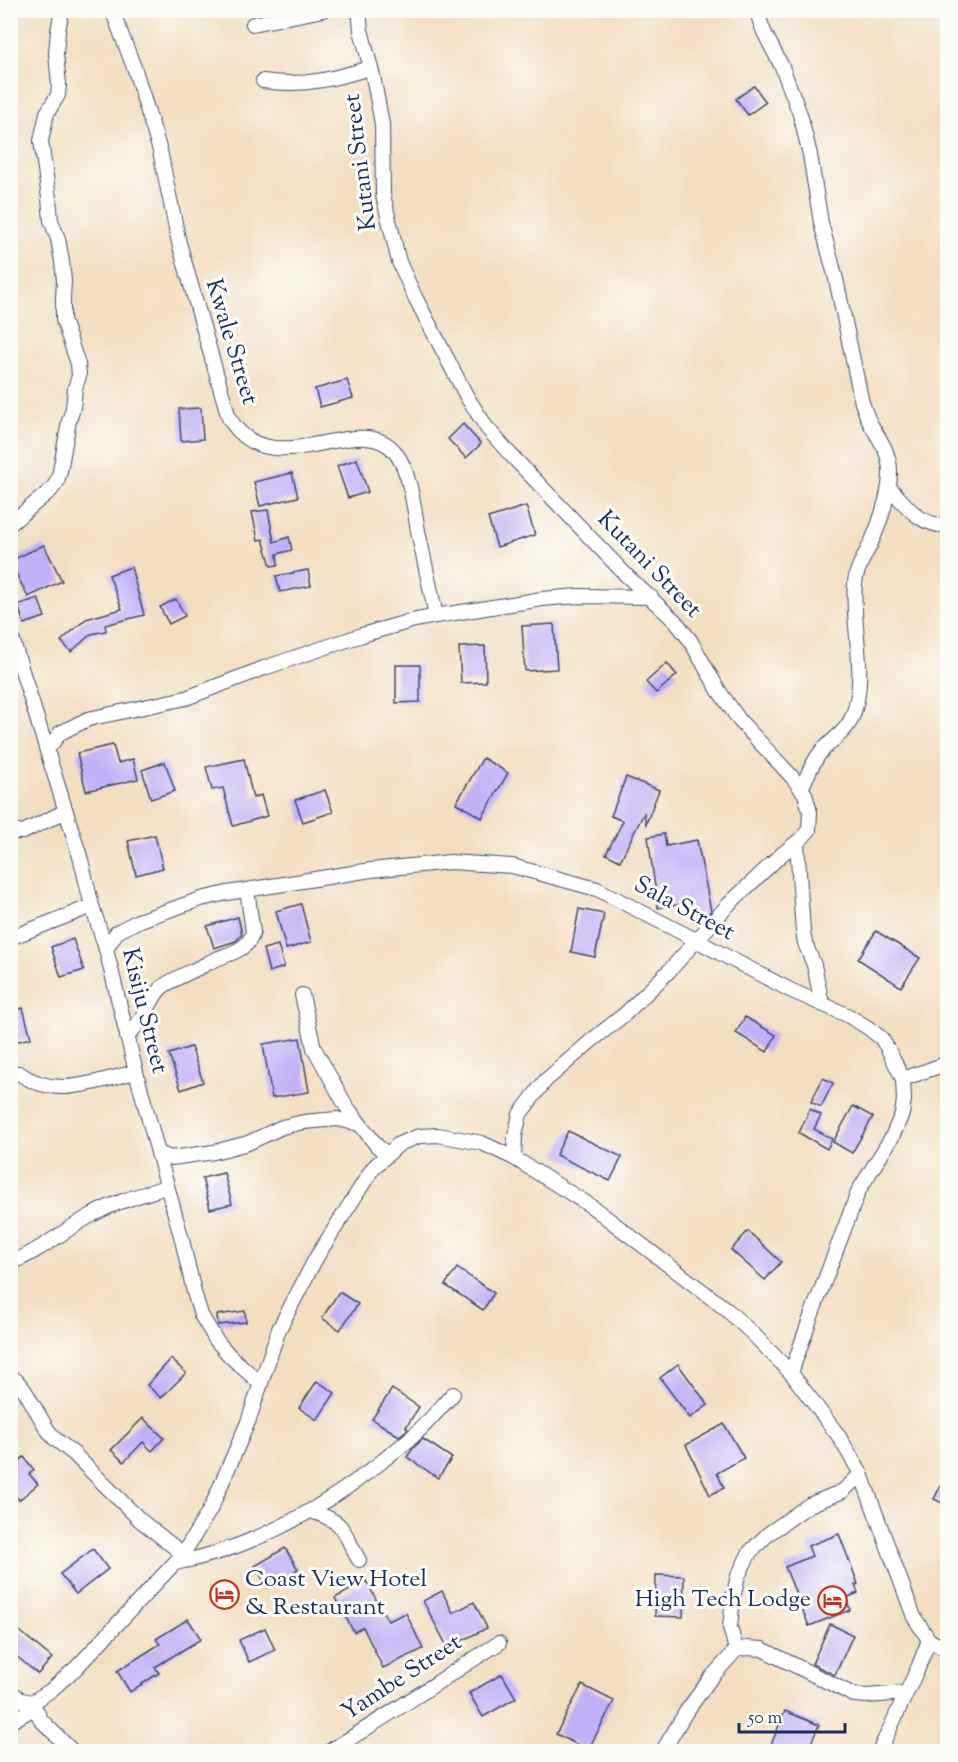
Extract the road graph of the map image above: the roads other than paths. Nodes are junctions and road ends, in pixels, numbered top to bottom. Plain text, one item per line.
1 (62, 10) edge
2 (112, 10) edge
3 (322, 10) edge
4 (359, 10) edge
5 (756, 10) edge
6 (253, 24) dead end
7 (370, 68) junction
8 (263, 81) dead end
9 (889, 487) junction
10 (10, 524) edge
11 (948, 526) edge
12 (651, 597) junction
13 (436, 616) junction
14 (12, 640) edge
15 (47, 750) junction
16 (801, 789) junction
17 (66, 811) junction
18 (10, 832) edge
19 (796, 843) junction
20 (247, 890) junction
21 (92, 906) junction
22 (10, 938) edge
23 (696, 940) junction
24 (106, 949) junction
25 (302, 995) dead end
26 (822, 1004) junction
27 (127, 1037) junction
28 (948, 1063) edge
29 (136, 1072) junction
30 (19, 1073) dead end
31 (903, 1079) junction
32 (359, 1124) junction
33 (158, 1153) junction
34 (387, 1154) junction
35 (514, 1158) junction
36 (166, 1187) junction
37 (10, 1263) edge
38 (791, 1373) junction
39 (10, 1376) edge
40 (261, 1384) junction
41 (453, 1394) dead end
42 (861, 1474) junction
43 (311, 1511) junction
44 (179, 1558) junction
45 (359, 1560) dead end
46 (929, 1640) junction
47 (500, 1643) dead end
48 (736, 1650) junction
49 (948, 1651) edge
50 (10, 1691) edge
51 (905, 1693) junction
52 (33, 1705) junction
53 (10, 1722) edge
54 (73, 1752) edge
55 (328, 1752) edge
56 (662, 1752) edge
57 (879, 1752) edge

1 - 10 street
2 - 13 street, Kwale Street
3 - 6 street
4 - 7 street, Kutani Street
5 - 9 street
7 - 8 street
7 - 12 street, Kutani Street
9 - 11 street
9 - 16 street
12 - 13 street
12 - 16 street, Kutani Street
13 - 15 street
14 - 15 street, Kisiju Street
15 - 17 street, Kisiju Street
16 - 19 street, Kutani Street
17 - 18 street
17 - 21 street, Kisiju Street
19 - 23 street, Kutani Street
19 - 26 street
20 - 23 street, Sala Street
20 - 24 street, Sala Street
20 - 27 street
21 - 22 street
21 - 24 street, Kisiju Street
23 - 26 street, Sala Street
23 - 35 street, Kutani Street
24 - 27 street, Kisiju Street
25 - 32 street
26 - 31 street, Sala Street
27 - 29 street, Kisiju Street
28 - 31 street
29 - 30 street
29 - 33 street, Kisiju Street
31 - 38 street, Sala Street
32 - 33 street
32 - 34 street
33 - 36 street, Kisiju Street
34 - 35 street
34 - 40 street
35 - 38 street
36 - 37 street
36 - 40 street, Kisiju Street
38 - 42 street
39 - 44 street
40 - 44 street
41 - 43 street
42 - 46 street
42 - 48 street
43 - 44 street
43 - 45 street
44 - 52 street
46 - 49 street
46 - 51 street
47 - 55 street, Yambe Street
48 - 51 street
48 - 56 street
50 - 52 street
51 - 57 street
52 - 53 street
52 - 54 street

